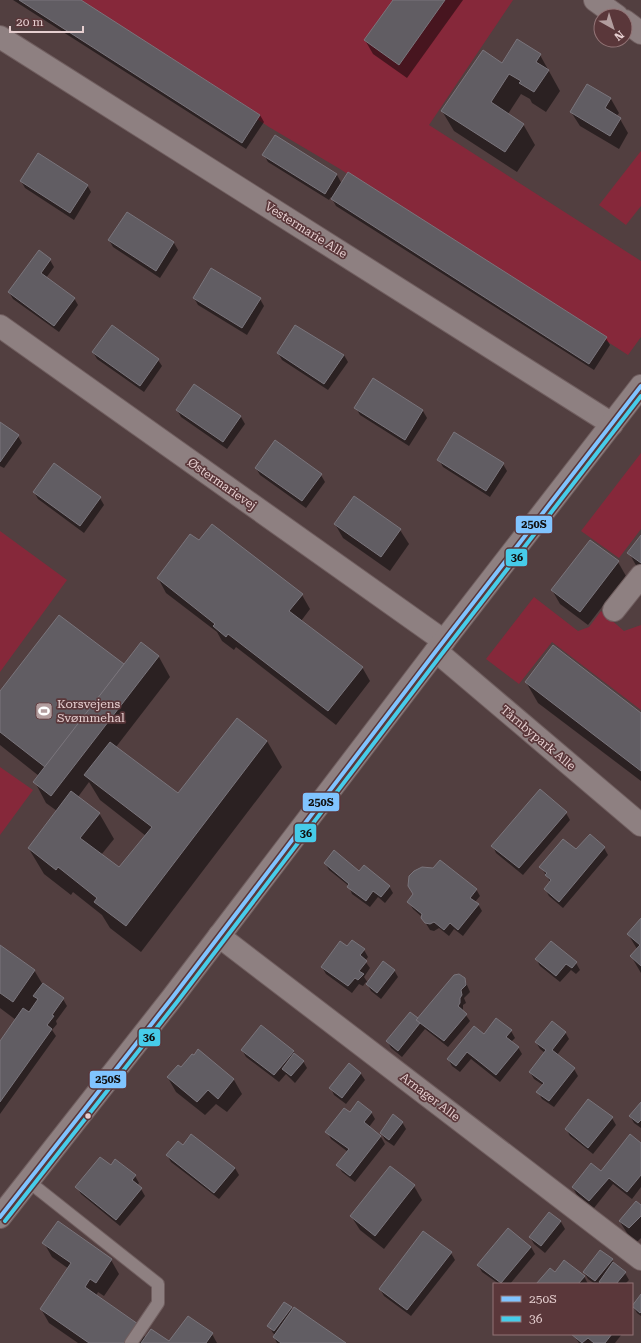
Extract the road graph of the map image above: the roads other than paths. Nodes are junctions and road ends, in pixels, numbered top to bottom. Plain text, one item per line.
1 (595, 0) edge
2 (606, 8) edge
3 (0, 37) edge
4 (0, 326) edge
5 (641, 386) edge
6 (612, 424) junction
7 (641, 576) edge
8 (614, 610) dead end
9 (440, 646) junction
10 (641, 825) edge
11 (219, 936) junction
12 (28, 1181) junction
13 (0, 1217) edge
14 (641, 1258) edge
15 (131, 1343) edge

1 - 2 street
3 - 6 street, Vestermarie Alle
4 - 9 street, Østermarievej
5 - 6 street
6 - 9 street
7 - 8 street
9 - 10 street, Tårnbypark Alle
9 - 11 street
11 - 12 street
11 - 14 street, Arnager Alle
12 - 13 street
12 - 15 lane

